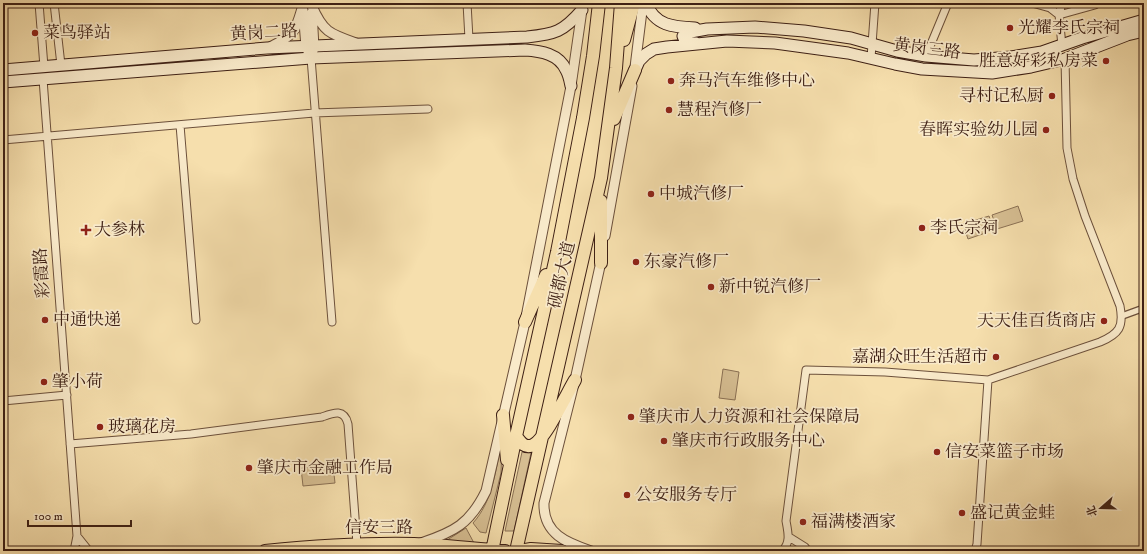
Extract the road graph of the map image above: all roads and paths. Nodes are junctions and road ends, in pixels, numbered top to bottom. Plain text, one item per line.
1 (38, 3) edge
2 (54, 3) edge
3 (466, 3) edge
4 (599, 3) edge
5 (621, 3) edge
6 (634, 3) edge
7 (644, 3) edge
8 (875, 3) edge
9 (948, 3) edge
10 (1032, 3) edge
11 (1062, 3) edge
12 (1095, 3) edge
13 (307, 4) edge
14 (583, 7) edge
15 (1059, 15) junction
16 (1144, 20) edge
17 (707, 29) junction
18 (1144, 31) edge
19 (527, 37) junction
20 (469, 39) junction
21 (702, 44) junction
22 (872, 44) junction
23 (360, 45) junction
24 (1062, 46) junction
25 (310, 47) junction
26 (268, 48) junction
27 (526, 50) junction
28 (208, 53) junction
29 (926, 56) junction
30 (311, 58) junction
31 (871, 58) junction
32 (1065, 59) junction
33 (60, 65) junction
34 (209, 66) junction
35 (44, 67) junction
36 (616, 68) junction
37 (3, 70) edge
38 (635, 70) junction
39 (43, 79) junction
40 (3, 82) edge
41 (571, 86) junction
42 (428, 109) dead end
43 (314, 113) junction
44 (180, 125) junction
45 (607, 135) junction
46 (47, 137) junction
47 (3, 140) edge
48 (601, 178) junction
49 (557, 252) junction
50 (601, 263) junction
51 (1144, 308) edge
52 (1122, 316) junction
53 (196, 320) dead end
54 (332, 322) dead end
55 (525, 322) junction
56 (575, 380) junction
57 (988, 380) junction
58 (66, 395) junction
59 (3, 401) edge
60 (503, 416) junction
61 (516, 436) junction
62 (542, 438) junction
63 (70, 444) junction
64 (509, 475) junction
65 (77, 536) junction
66 (789, 537) junction
67 (357, 544) junction
68 (416, 544) junction
69 (388, 548) edge
70 (977, 549) edge
71 (74, 551) edge
72 (89, 551) edge
73 (265, 551) edge
74 (492, 551) edge
75 (505, 551) edge
76 (516, 551) edge
77 (520, 551) edge
78 (562, 551) edge
79 (591, 551) edge
80 (782, 551) edge
81 (808, 551) edge

1 - 35 street
2 - 33 street
3 - 20 street
4 - 49 main road, 砚都大道
5 - 36 main road, 砚都大道
6 - 36 main road
7 - 17 main road
7 - 38 street
8 - 22 street
9 - 29 street
10 - 15 street
11 - 15 street
12 - 15 street
13 - 23 street
13 - 25 street
13 - 26 street
14 - 19 main road, 黄岗二路
14 - 41 street
15 - 24 street
16 - 24 main road, 黄岗三路
17 - 21 main road
17 - 22 main road, 黄岗三路
18 - 32 main road, 黄岗三路
19 - 20 main road, 黄岗二路
19 - 27 main road
20 - 23 main road, 黄岗二路
21 - 31 main road, 黄岗三路
21 - 38 main road, 黄岗三路
22 - 29 main road, 黄岗三路
22 - 31 street
23 - 25 main road, 黄岗二路
24 - 29 main road, 黄岗三路
25 - 26 main road, 黄岗二路
25 - 30 street
26 - 28 main road, 黄岗二路
27 - 30 main road, 黄岗二路
27 - 41 main road, 黄岗二路
28 - 33 main road, 黄岗二路
28 - 34 main road
30 - 34 main road, 黄岗二路
30 - 43 street
31 - 32 main road, 黄岗三路
32 - 52 street
33 - 35 main road, 黄岗二路
34 - 39 main road, 黄岗二路
35 - 37 main road, 黄岗二路
36 - 45 main road, 砚都大道
38 - 45 main road
38 - 50 street
39 - 40 main road, 黄岗二路
39 - 46 street, 彩霞路
41 - 55 street
42 - 43 street
43 - 44 street
43 - 54 street
44 - 46 street
44 - 53 street
45 - 48 main road, 砚都大道
46 - 47 street
46 - 58 street, 彩霞路
48 - 50 main road
48 - 62 main road, 砚都大道
49 - 55 main road
49 - 61 main road, 砚都大道
50 - 56 street
51 - 52 street
52 - 57 street
55 - 60 street
56 - 62 main road
56 - 79 street
57 - 66 street
57 - 70 street
58 - 59 street
58 - 63 street, 彩霞路
60 - 64 main road
60 - 68 street
61 - 62 main road
61 - 64 main road, 砚都大道
62 - 76 main road, 砚都大道
63 - 65 street, 彩霞路
63 - 67 street
64 - 74 main road, 砚都大道
65 - 71 street, 彩霞路
65 - 72 street
66 - 80 street
66 - 81 street
67 - 69 main road, 信安三路
67 - 73 main road, 信安三路
68 - 69 main road, 信安三路
68 - 74 main road, 信安三路
74 - 75 main road, 信安三路
77 - 78 main road

